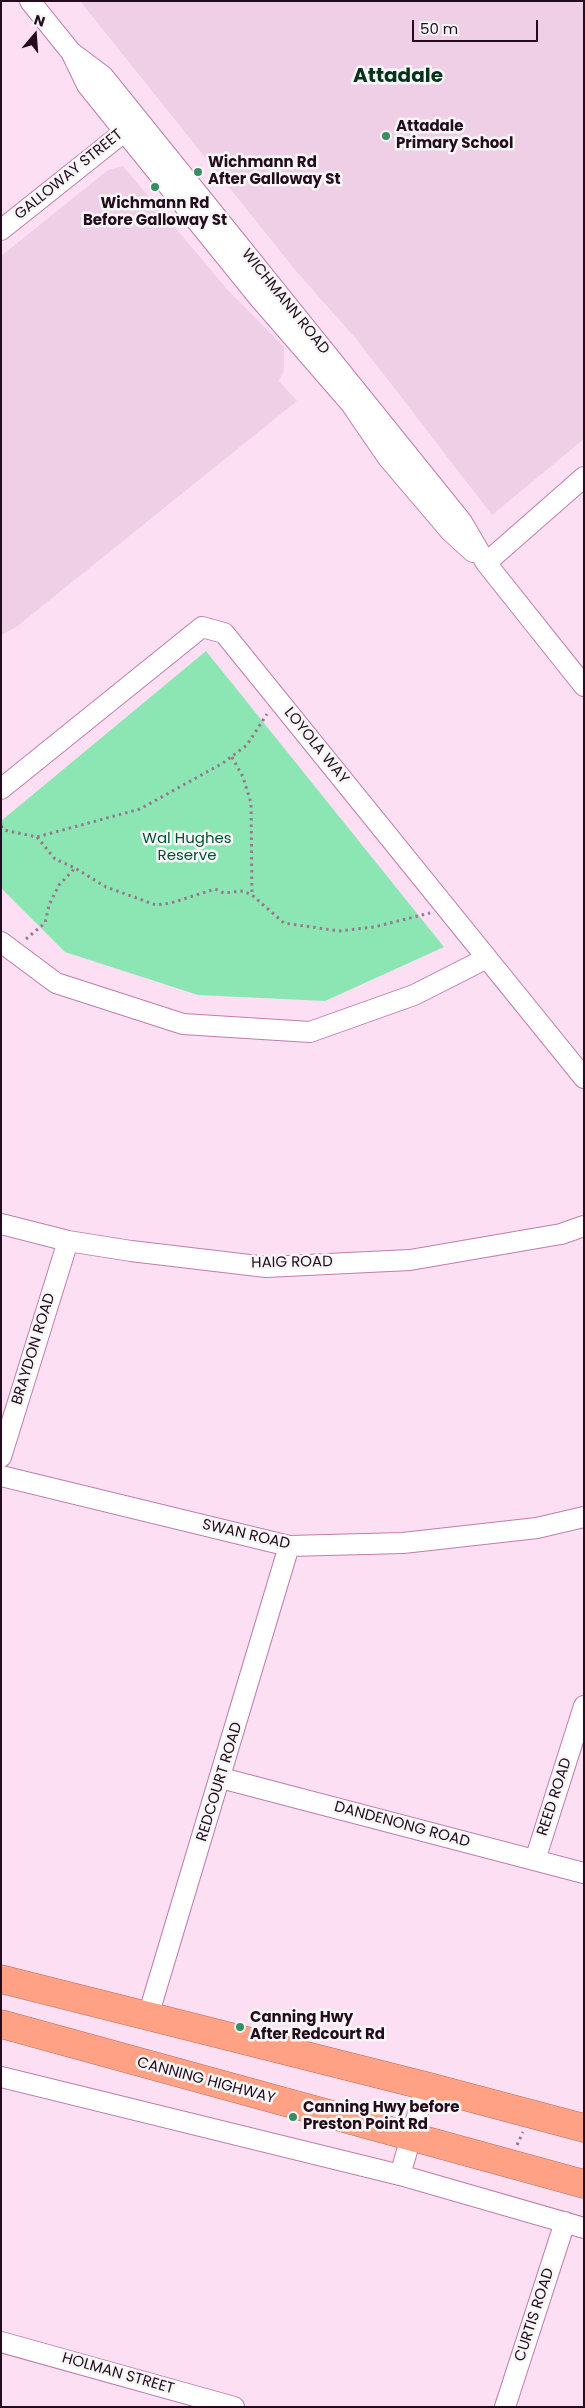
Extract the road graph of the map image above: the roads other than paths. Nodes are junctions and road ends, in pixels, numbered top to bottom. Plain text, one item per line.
1 (30, 1) edge
2 (130, 126) junction
3 (1, 230) edge
4 (584, 477) edge
5 (486, 563) junction
6 (584, 686) edge
7 (1, 789) edge
8 (7, 946) edge
9 (487, 958) junction
10 (584, 1078) edge
11 (1, 1224) edge
12 (584, 1226) edge
13 (68, 1241) junction
14 (1, 1457) edge
15 (1, 1476) edge
16 (584, 1517) edge
17 (290, 1546) junction
18 (584, 1706) edge
19 (221, 1778) junction
20 (535, 1860) junction
21 (584, 1873) edge
22 (1, 1979) edge
23 (148, 2016) junction
24 (1, 2024) edge
25 (1, 2077) edge
26 (426, 2086) junction
27 (584, 2128) edge
28 (411, 2137) junction
29 (400, 2175) junction
30 (584, 2184) edge
31 (574, 2225) edge
32 (1, 2342) edge
33 (234, 2407) edge
34 (505, 2407) edge

1 - 2 street, WICHMANN ROAD
2 - 3 street, GALLOWAY STREET
2 - 5 street, WICHMANN ROAD
4 - 5 street
5 - 6 street, WICHMANN ROAD
7 - 9 street, LOYOLA WAY
8 - 9 street
9 - 10 street, LOYOLA WAY
11 - 13 street, HAIG ROAD
12 - 13 street, HAIG ROAD
13 - 14 street, BRAYDON ROAD
15 - 17 street, SWAN ROAD
16 - 17 street, SWAN ROAD
17 - 19 street, REDCOURT ROAD
18 - 20 street, REED ROAD
19 - 20 street, DANDENONG ROAD
19 - 23 street, REDCOURT ROAD
20 - 21 street, DANDENONG ROAD
22 - 23 highway
23 - 26 highway
24 - 28 highway, CANNING HIGHWAY
25 - 29 street
26 - 27 highway
26 - 28 street
28 - 29 street
28 - 30 highway, CANNING HIGHWAY
29 - 31 street
31 - 34 street, CURTIS ROAD
32 - 33 street, HOLMAN STREET

